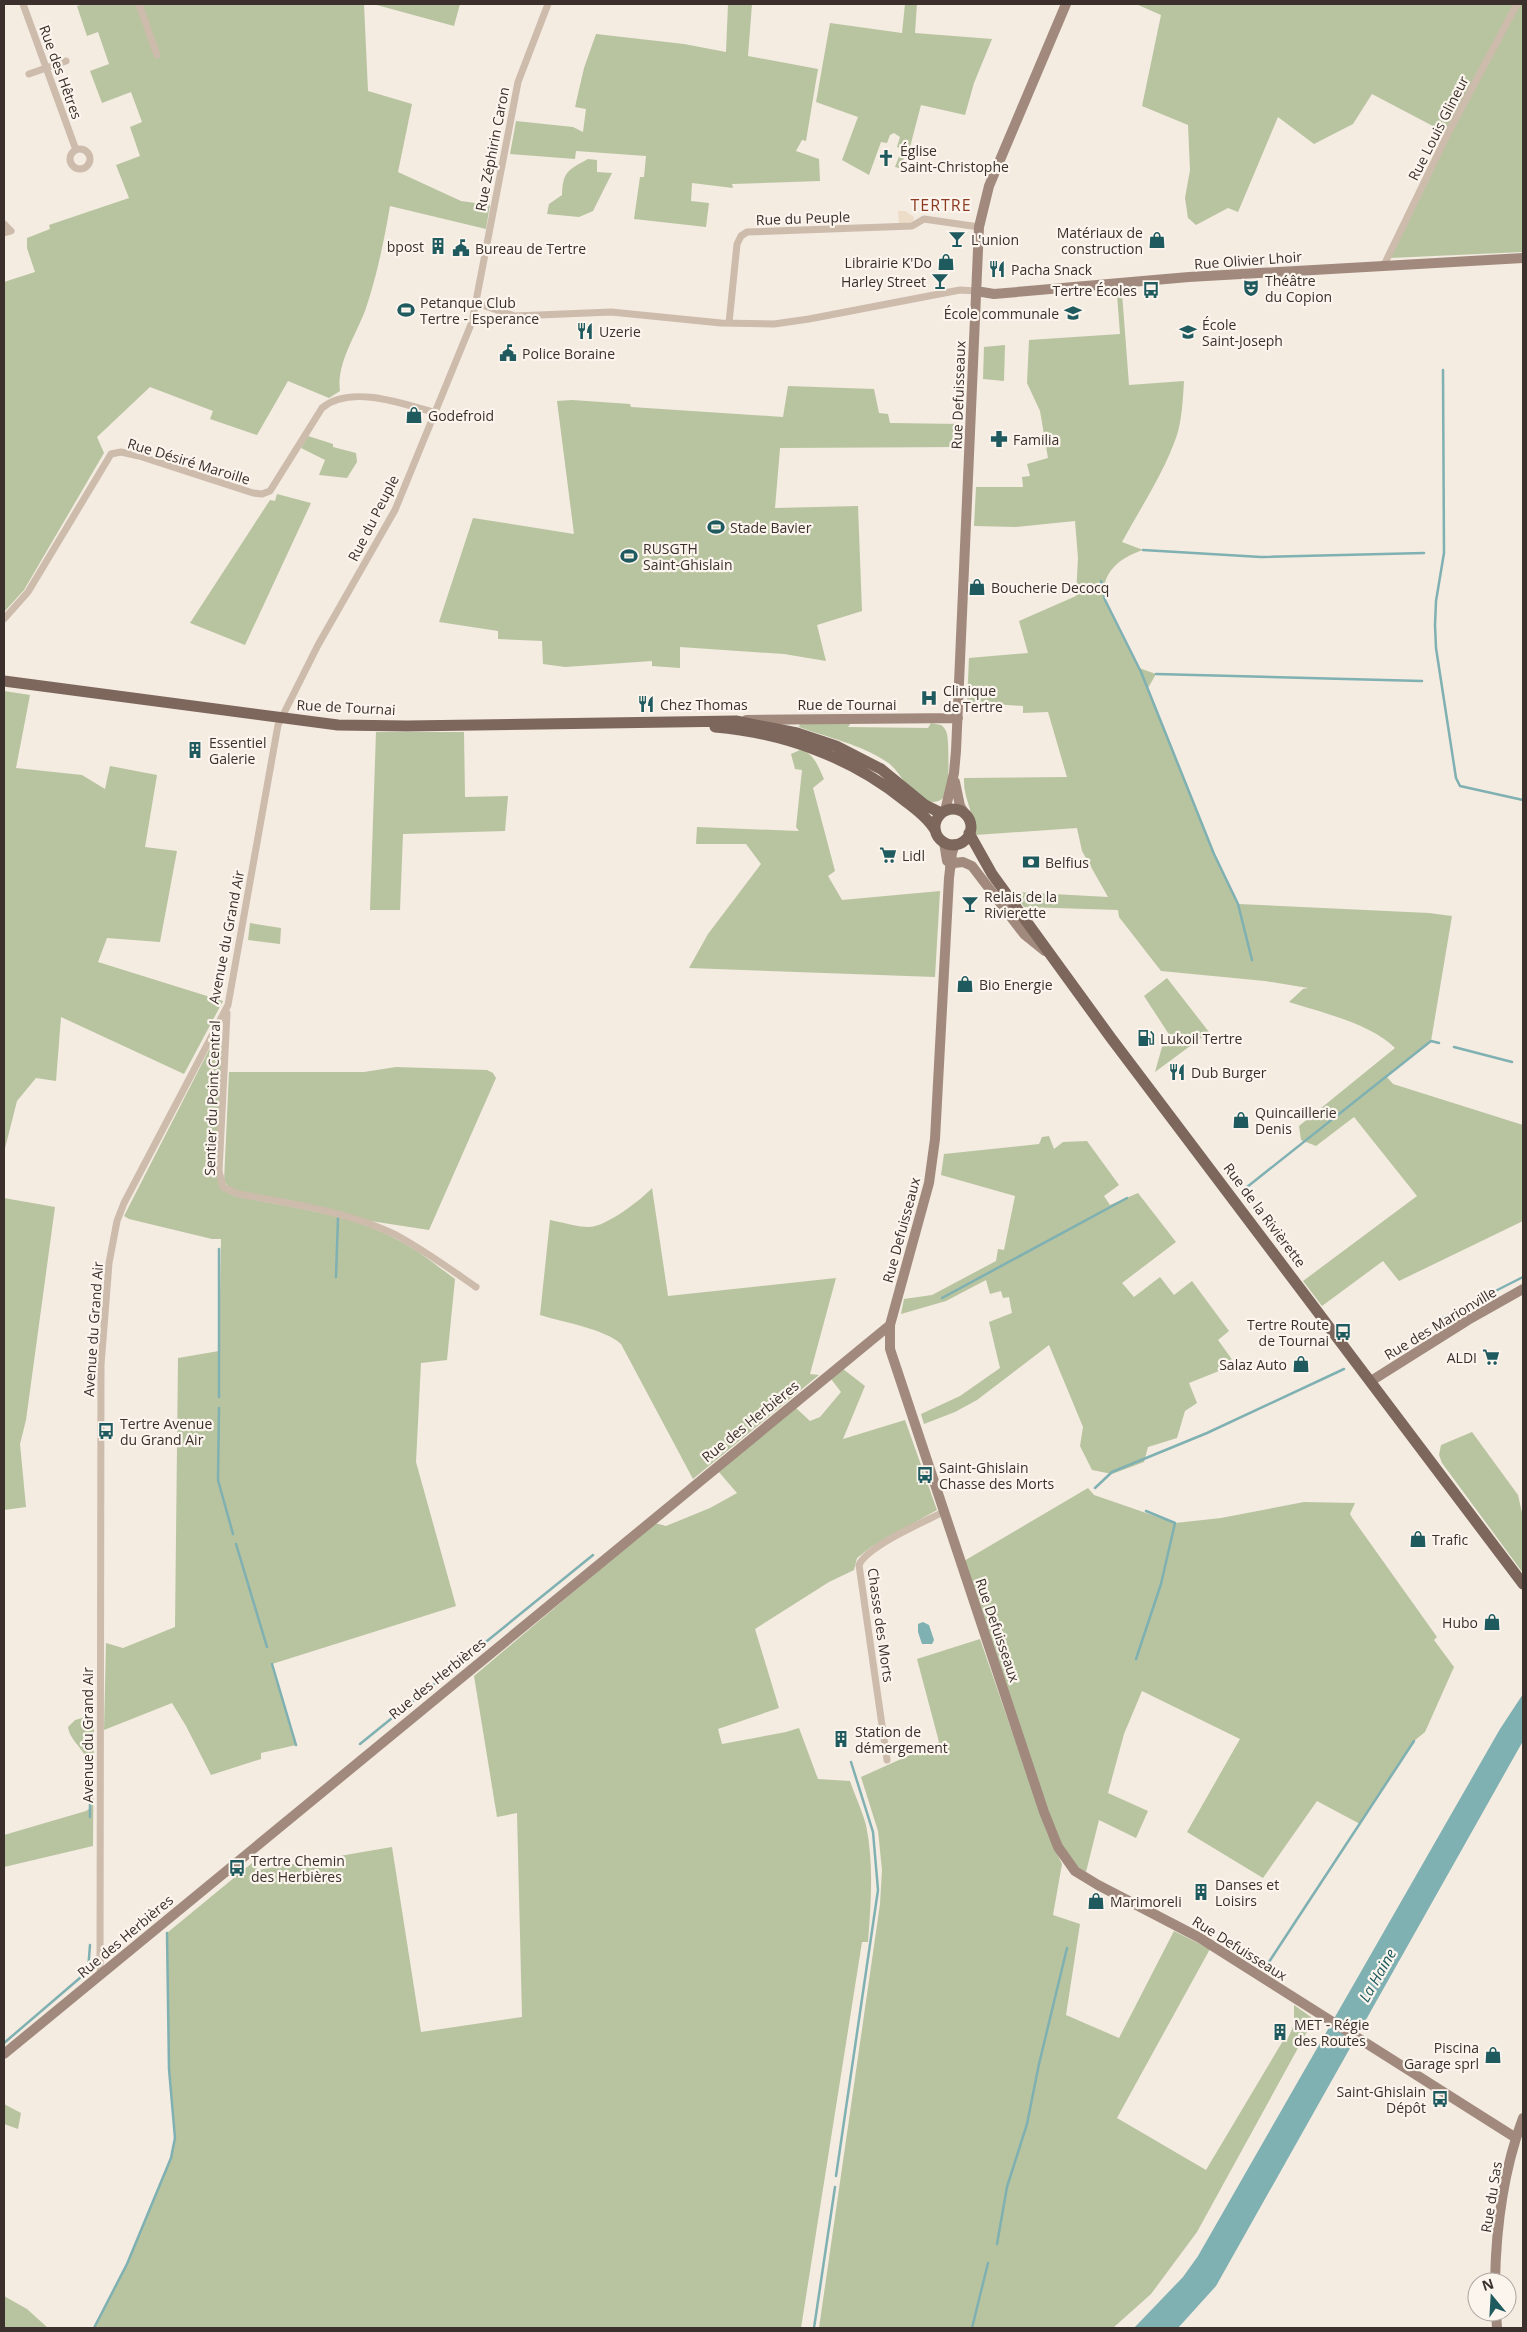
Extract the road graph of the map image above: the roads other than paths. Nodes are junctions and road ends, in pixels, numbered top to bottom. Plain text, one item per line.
1 (23, 4) edge
2 (139, 4) edge
3 (548, 4) edge
4 (1066, 4) edge
5 (1517, 4) edge
6 (157, 55) dead end
7 (66, 60) dead end
8 (46, 68) junction
9 (29, 74) dead end
10 (76, 150) dead end
11 (4, 224) edge
12 (979, 227) junction
13 (4, 233) edge
14 (1523, 258) edge
15 (1384, 265) junction
16 (976, 292) junction
17 (476, 303) junction
18 (515, 316) junction
19 (472, 322) junction
20 (729, 323) junction
21 (436, 413) junction
22 (4, 619) edge
23 (4, 681) edge
24 (281, 718) junction
25 (958, 718) junction
26 (736, 721) junction
27 (689, 722) junction
28 (954, 773) junction
29 (943, 812) junction
30 (965, 814) junction
31 (935, 830) junction
32 (969, 833) junction
33 (953, 843) junction
34 (985, 863) junction
35 (950, 867) junction
36 (949, 878) junction
37 (1053, 957) junction
38 (228, 1005) junction
39 (476, 1287) dead end
40 (1523, 1289) edge
41 (890, 1324) junction
42 (1371, 1381) junction
43 (943, 1512) junction
44 (1523, 1584) edge
45 (886, 1760) dead end
46 (100, 1975) junction
47 (4, 2054) edge
48 (1523, 2118) edge
49 (1519, 2140) edge
50 (1496, 2272) edge

1 - 8 street, Rue des Hêtres
2 - 6 street
3 - 17 street, Rue Zéphirin Caron
4 - 12 street, Rue Defuisseaux
5 - 15 street, Rue Louis Glineur
7 - 8 street
8 - 9 street
8 - 10 street, Rue des Hêtres
11 - 13 street
12 - 16 street, Rue Defuisseaux
12 - 20 street, Rue du Peuple
14 - 15 street, Rue Olivier Lhoir
15 - 16 street, Rue Olivier Lhoir
16 - 20 street
16 - 25 street, Rue Defuisseaux
17 - 18 street
17 - 19 street, Rue du Peuple
18 - 19 street
18 - 20 street
19 - 21 street, Rue du Peuple
21 - 22 street, Rue Désiré Maroille
21 - 24 street, Rue du Peuple
23 - 24 main road, Rue de Tournai
24 - 27 main road, Rue de Tournai
24 - 38 street, Avenue du Grand Air
25 - 26 street, Rue de Tournai
25 - 28 street, Rue Defuisseaux
26 - 27 main road, Rue de Tournai
26 - 29 main road, Rue de Tournai
27 - 31 main road, Rue de Tournai
28 - 29 street, Rue Defuisseaux
28 - 30 street, Rue Defuisseaux
29 - 30 main road
29 - 31 main road
30 - 32 main road
31 - 33 main road
32 - 33 main road
32 - 34 main road, Rue de la Rivièrette
33 - 34 main road, Rue de la Rivièrette
33 - 35 street, Rue Defuisseaux
33 - 36 street, Rue Defuisseaux
34 - 37 main road, Rue de la Rivièrette
35 - 36 street, Rue Defuisseaux
35 - 37 street
36 - 41 street, Rue Defuisseaux
37 - 42 main road, Rue de la Rivièrette
38 - 39 street, Sentier du Point Central
38 - 46 street, Avenue du Grand Air
40 - 42 street, Rue des Marionville
41 - 43 street, Rue Defuisseaux
41 - 46 street, Rue des Herbières
42 - 44 main road, Rue de la Rivièrette
43 - 45 street, Chasse des Morts
43 - 49 street, Rue Defuisseaux
46 - 47 street, Rue des Herbières
48 - 49 street, Rue du Sas
49 - 50 street, Rue du Sas

